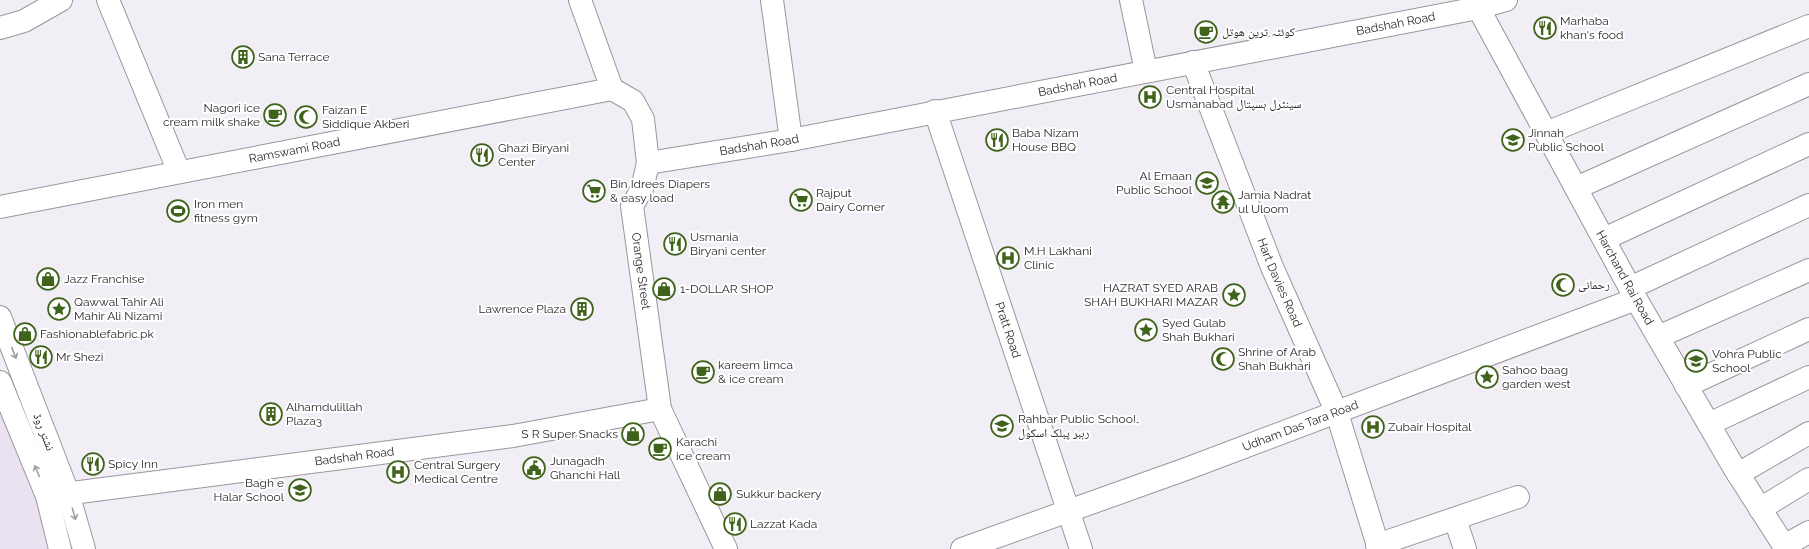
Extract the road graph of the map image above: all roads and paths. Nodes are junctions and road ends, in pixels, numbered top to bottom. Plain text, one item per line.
1 (61, 0) edge
2 (108, 0) edge
3 (580, 0) edge
4 (772, 0) edge
5 (1131, 0) edge
6 (1506, 0) edge
7 (1476, 4) edge
8 (1809, 26) edge
9 (0, 28) edge
10 (1193, 62) junction
11 (1146, 71) junction
12 (1809, 84) edge
13 (612, 89) junction
14 (935, 111) junction
15 (1546, 133) junction
16 (790, 140) junction
17 (1809, 144) edge
18 (648, 163) junction
19 (179, 172) junction
20 (1576, 188) junction
21 (1809, 205) edge
22 (0, 207) edge
23 (1604, 240) junction
24 (1809, 270) edge
25 (1633, 293) junction
26 (0, 317) edge
27 (1809, 329) edge
28 (1658, 337) junction
29 (1809, 376) edge
30 (0, 382) edge
31 (1686, 386) junction
32 (660, 409) junction
33 (1337, 413) junction
34 (1709, 424) junction
35 (1809, 433) edge
36 (1738, 474) junction
37 (1809, 479) edge
38 (58, 494) junction
39 (1518, 497) dead end
40 (1760, 509) junction
41 (1068, 510) junction
42 (1455, 519) junction
43 (1809, 532) edge
44 (1378, 547) edge
45 (1785, 548) edge
46 (60, 549) edge
47 (84, 549) edge
48 (726, 549) edge
49 (962, 549) edge
50 (1081, 549) edge
51 (1465, 549) edge

1 - 9 street
2 - 19 street
3 - 13 street
4 - 16 street
5 - 11 street
6 - 7 street, Badshah Road
7 - 10 street, Badshah Road
7 - 15 street, Harchand Rai Road
8 - 15 street
10 - 11 street, Badshah Road
10 - 33 street, Hart Davies Road
11 - 14 street, Badshah Road
12 - 20 street
13 - 18 street, Orange Street
13 - 19 street, Ramswami Road
14 - 16 street, Badshah Road
14 - 41 street, Pratt Road
15 - 20 street, Harchand Rai Road
16 - 18 street, Badshah Road
17 - 23 street
18 - 32 street, Orange Street
19 - 22 street, Ramswami Road
20 - 23 street, Harchand Rai Road
21 - 25 street, Udham Das Tara Road
23 - 25 street, Harchand Rai Road
24 - 28 street
25 - 28 street, Harchand Rai Road
25 - 33 street, Udham Das Tara Road
26 -> 38 street, نشتر روڈ
27 - 31 street
28 - 31 street, Harchand Rai Road
29 - 34 street
38 -> 30 street, نشتر روڈ
31 - 34 street, Harchand Rai Road
32 - 38 street, Badshah Road
32 - 48 street, Orange Street
33 - 41 street, Udham Das Tara Road
33 - 44 street, Hart Davies Road
34 - 36 street, Harchand Rai Road
35 - 36 street
36 - 40 street, Harchand Rai Road
37 - 40 street
38 - 46 street, نشتر روڈ
38 -> 47 street, نشتر روڈ
39 - 42 street
40 - 45 street, Harchand Rai Road
41 - 49 street, Udham Das Tara Road
41 - 50 street, Pratt Road
42 - 44 street
42 - 51 street
43 - 45 street

